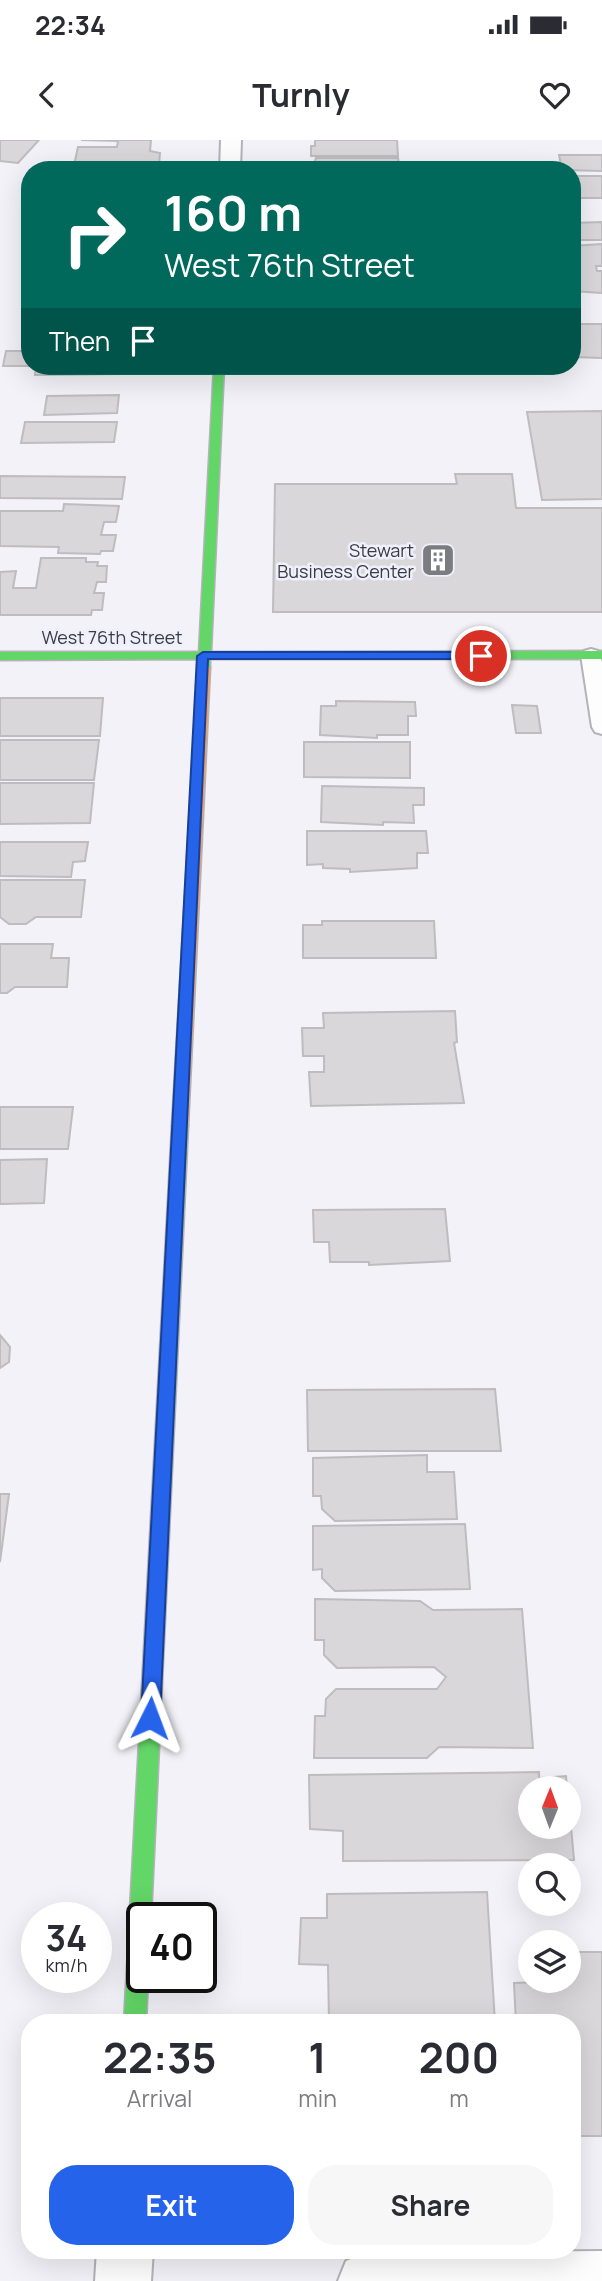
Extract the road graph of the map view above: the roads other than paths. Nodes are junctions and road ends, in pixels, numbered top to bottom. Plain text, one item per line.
1 (231, 140) edge
2 (230, 161) edge
3 (219, 375) edge
4 (596, 655) edge
5 (0, 656) edge
6 (203, 656) junction
7 (602, 727) edge
8 (135, 2014) edge
9 (124, 2259) edge
10 (602, 2280) edge
11 (123, 2281) edge
12 (366, 2281) edge

1 - 2 street
3 - 6 street
4 - 6 street, West 76th Street
4 - 7 lane
5 - 6 street, West 76th Street
6 - 8 street
9 - 11 street
10 - 12 street

